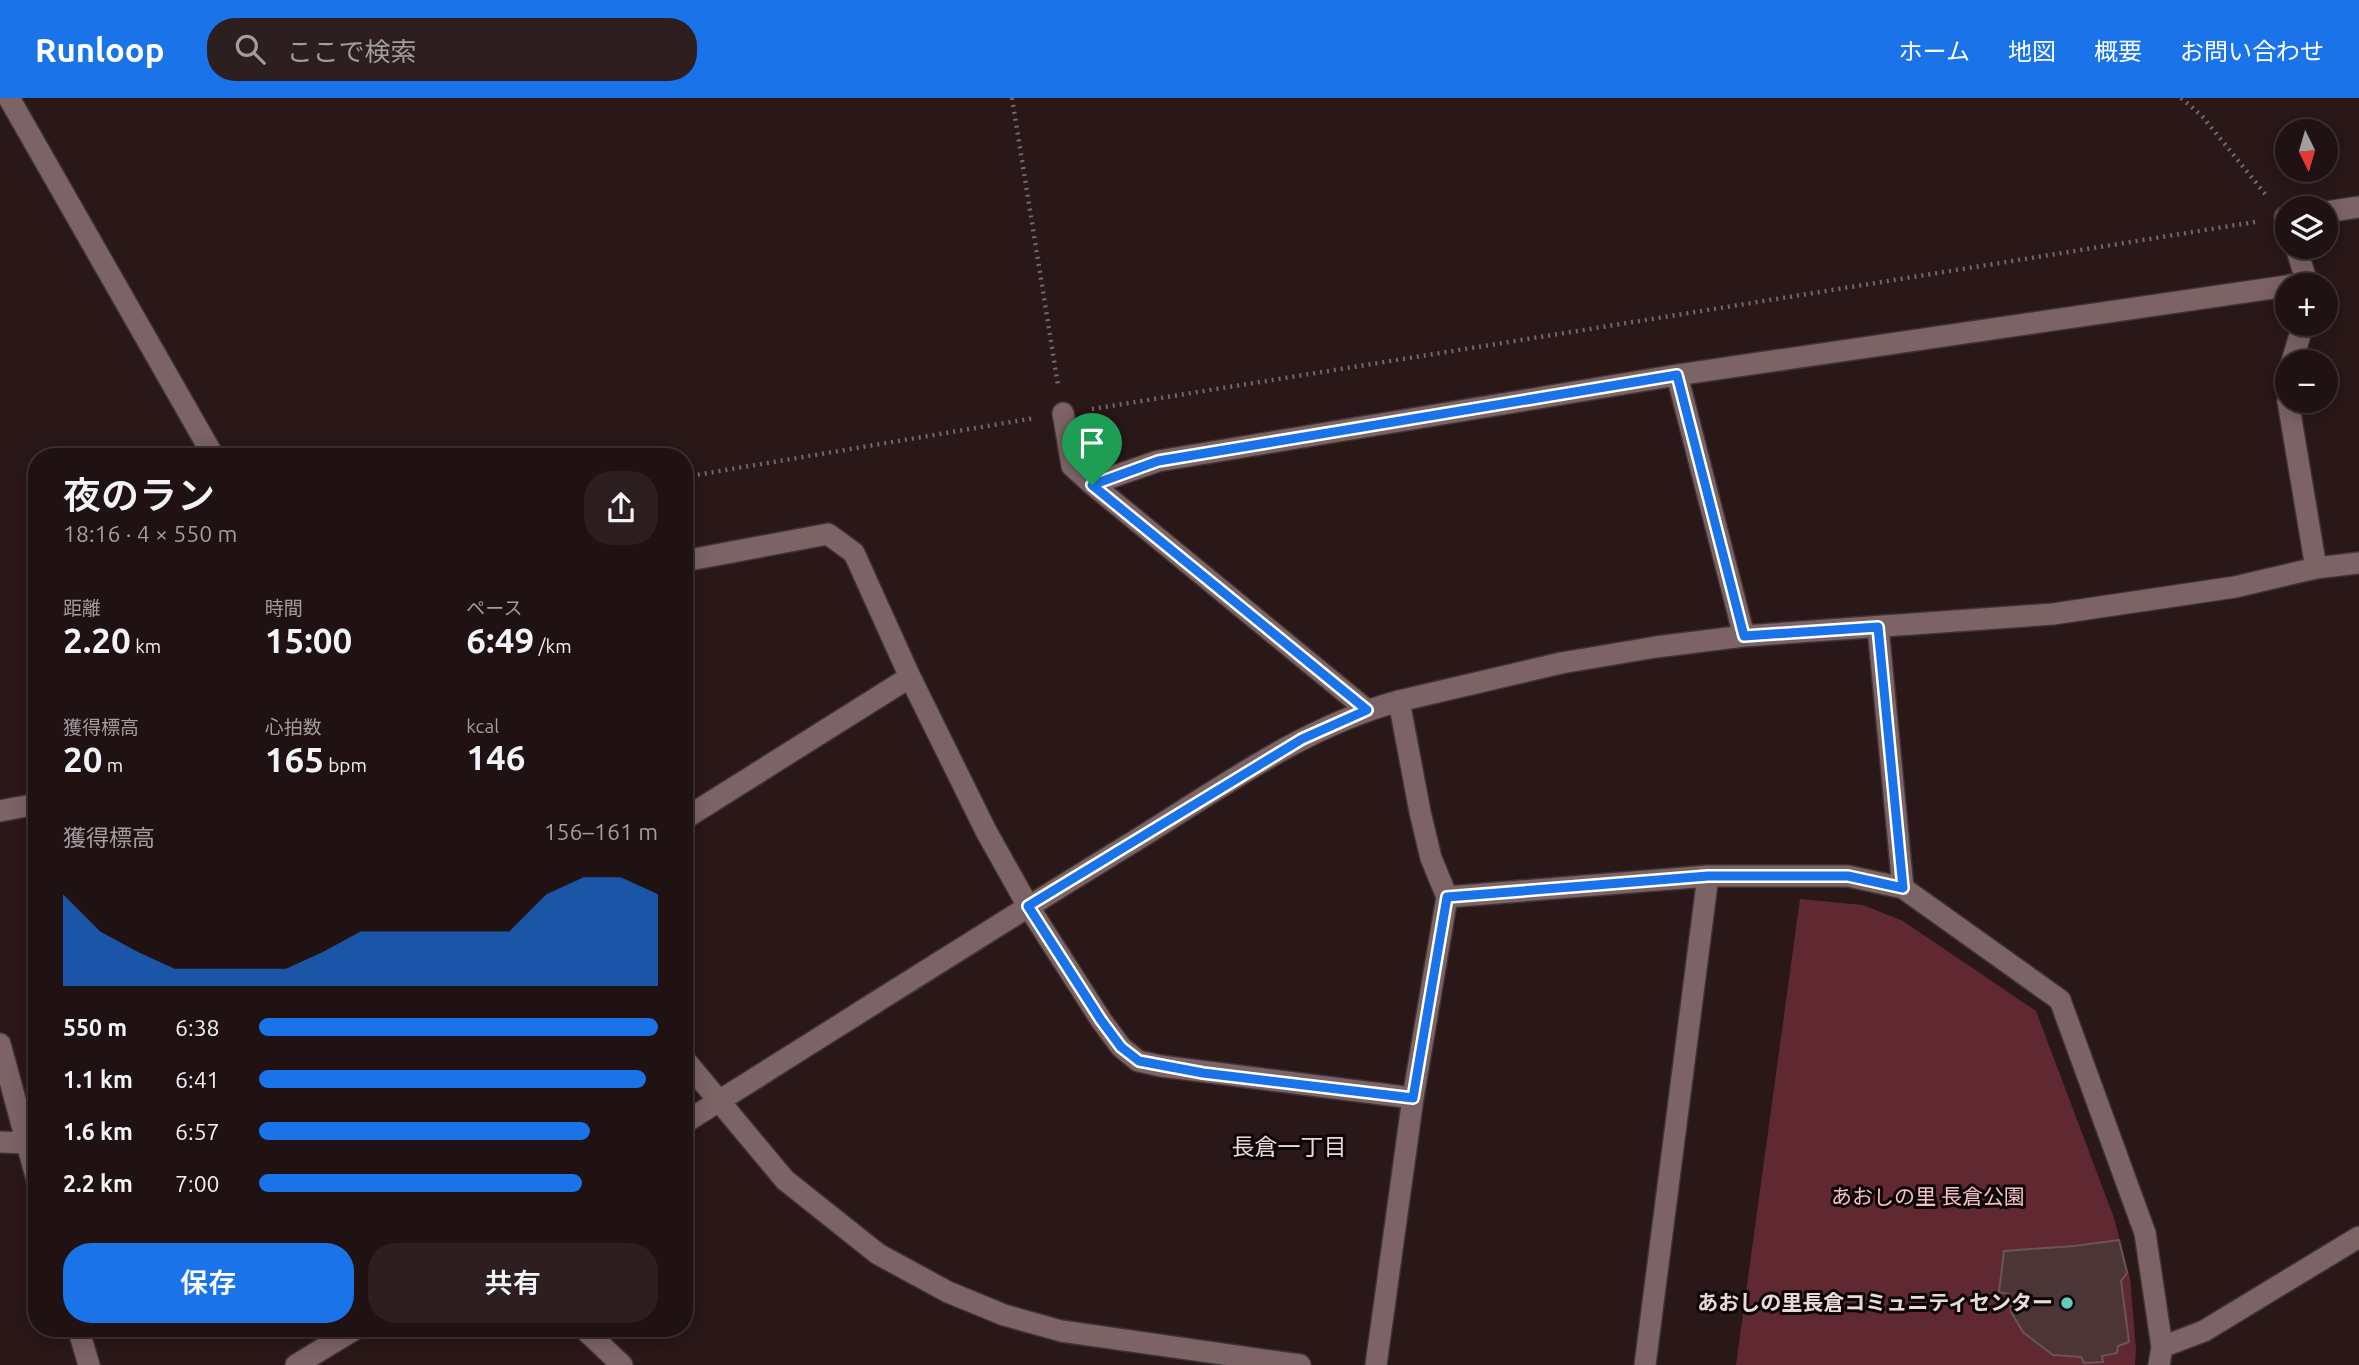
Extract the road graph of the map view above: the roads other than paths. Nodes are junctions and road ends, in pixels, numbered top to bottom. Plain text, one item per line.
1 (9, 98) edge
2 (2359, 207) edge
3 (2338, 210) edge
4 (2275, 288) edge
5 (1677, 375) junction
6 (2290, 413) edge
7 (1063, 414) road end
8 (209, 448) edge
9 (1092, 485) junction
10 (693, 559) edge
11 (2359, 563) edge
12 (2316, 568) junction
13 (1878, 627) junction
14 (1744, 636) junction
15 (910, 677) junction
16 (1399, 701) junction
17 (1367, 710) junction
18 (28, 806) edge
19 (0, 811) edge
20 (693, 813) edge
21 (1708, 876) junction
22 (1903, 888) junction
23 (1447, 897) junction
24 (1028, 906) junction
25 (0, 1044) edge
26 (693, 1069) edge
27 (1413, 1098) junction
28 (721, 1100) junction
29 (693, 1117) edge
30 (28, 1130) edge
31 (0, 1142) edge
32 (28, 1142) edge
33 (2359, 1237) edge
34 (81, 1337) edge
35 (342, 1337) edge
36 (592, 1337) edge
37 (2160, 1356) edge
38 (89, 1365) edge
39 (296, 1365) edge
40 (622, 1365) edge
41 (1300, 1365) edge
42 (1376, 1365) edge
43 (1644, 1365) edge

1 - 8 street
2 - 3 street
4 - 5 street
5 - 9 street
5 - 14 street
6 - 12 street
7 - 9 street
9 - 17 street
10 - 15 street
11 - 12 street
12 - 13 street
13 - 14 street
13 - 22 street
14 - 16 street
15 - 20 street
15 - 24 street
16 - 17 street
16 - 23 street
17 - 24 street
18 - 19 street
21 - 22 street
21 - 23 street
21 - 43 street
22 - 37 street
23 - 27 street
24 - 27 street
24 - 28 street
25 - 30 street
26 - 28 street
27 - 42 street
28 - 29 street
28 - 41 street
31 - 32 street
33 - 37 street
34 - 38 street
35 - 39 street
36 - 40 street

